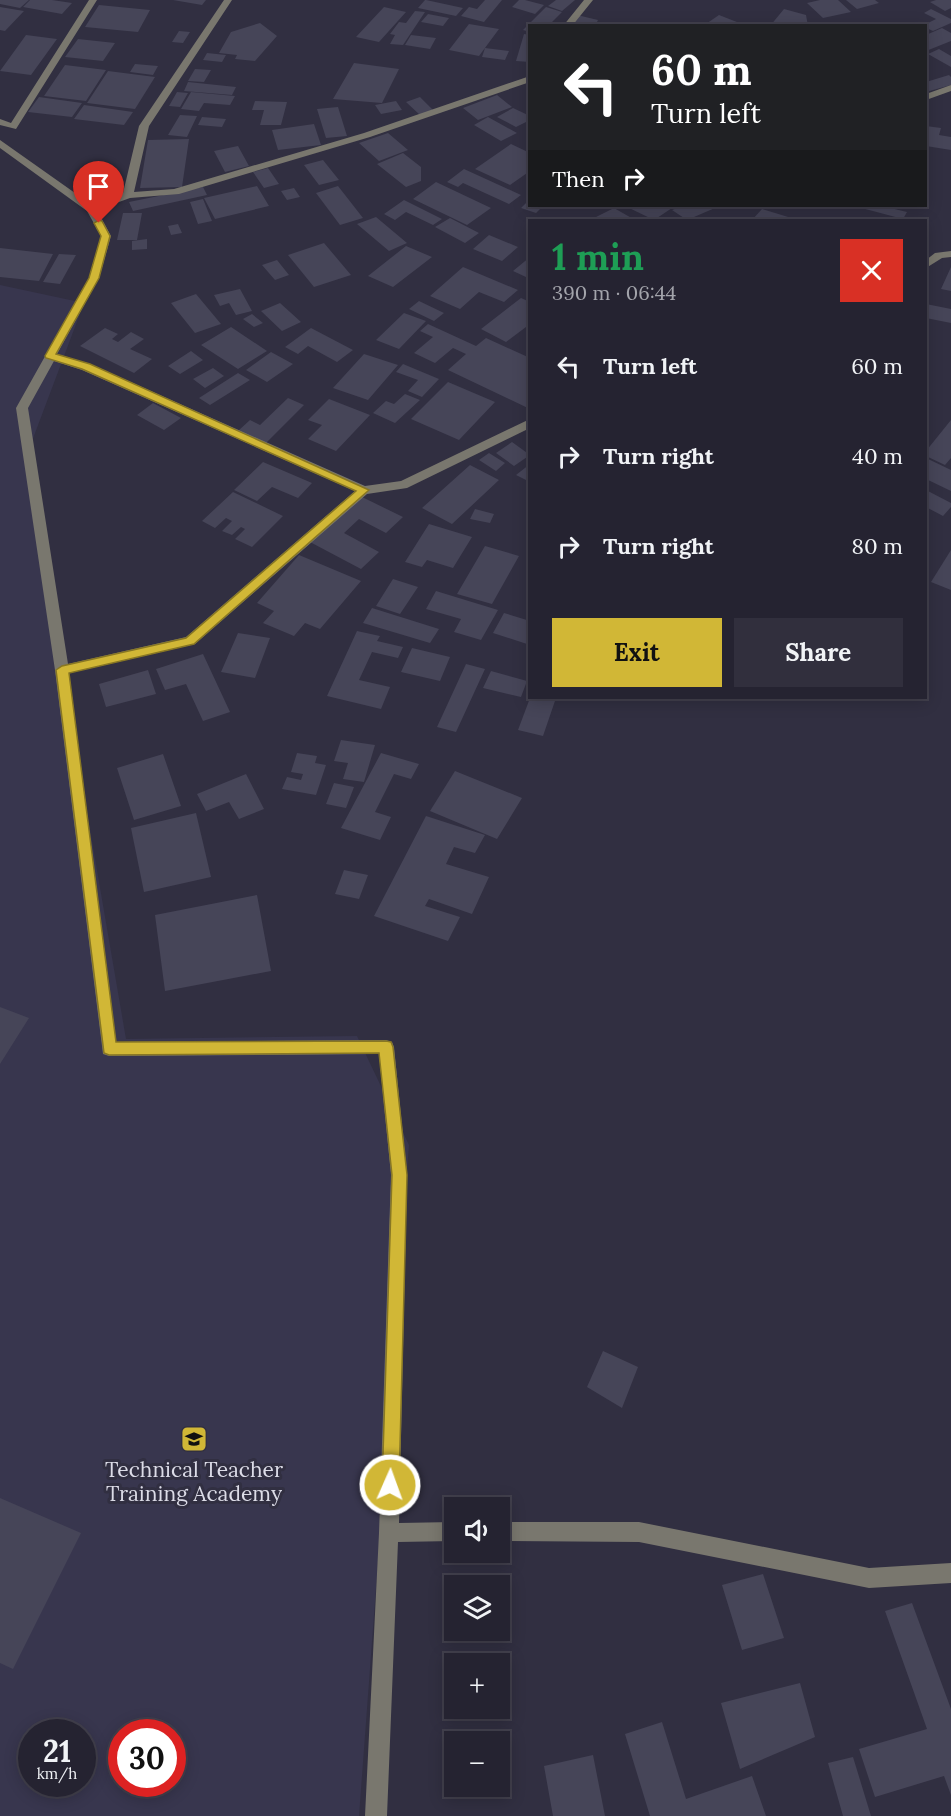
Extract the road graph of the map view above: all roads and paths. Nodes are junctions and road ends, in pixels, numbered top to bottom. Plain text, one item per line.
1 (93, 0) edge
2 (228, 0) edge
3 (589, 0) edge
4 (569, 24) edge
5 (528, 81) edge
6 (951, 88) edge
7 (927, 97) edge
8 (0, 122) edge
9 (0, 143) edge
10 (128, 195) junction
11 (91, 209) junction
12 (951, 254) edge
13 (927, 264) edge
14 (50, 356) junction
15 (528, 424) edge
16 (364, 490) junction
17 (62, 670) junction
18 (444, 1532) edge
19 (510, 1532) edge
20 (389, 1533) junction
21 (951, 1573) edge
22 (376, 1816) edge

1 - 8 street
2 - 10 street
3 - 4 street
5 - 10 street
6 - 7 street
9 - 11 street
10 - 11 street
11 - 14 street
12 - 13 street
14 - 16 street
14 - 17 street
15 - 16 street
16 - 17 street
17 - 20 street
18 - 20 street
19 - 21 street
20 - 22 street

